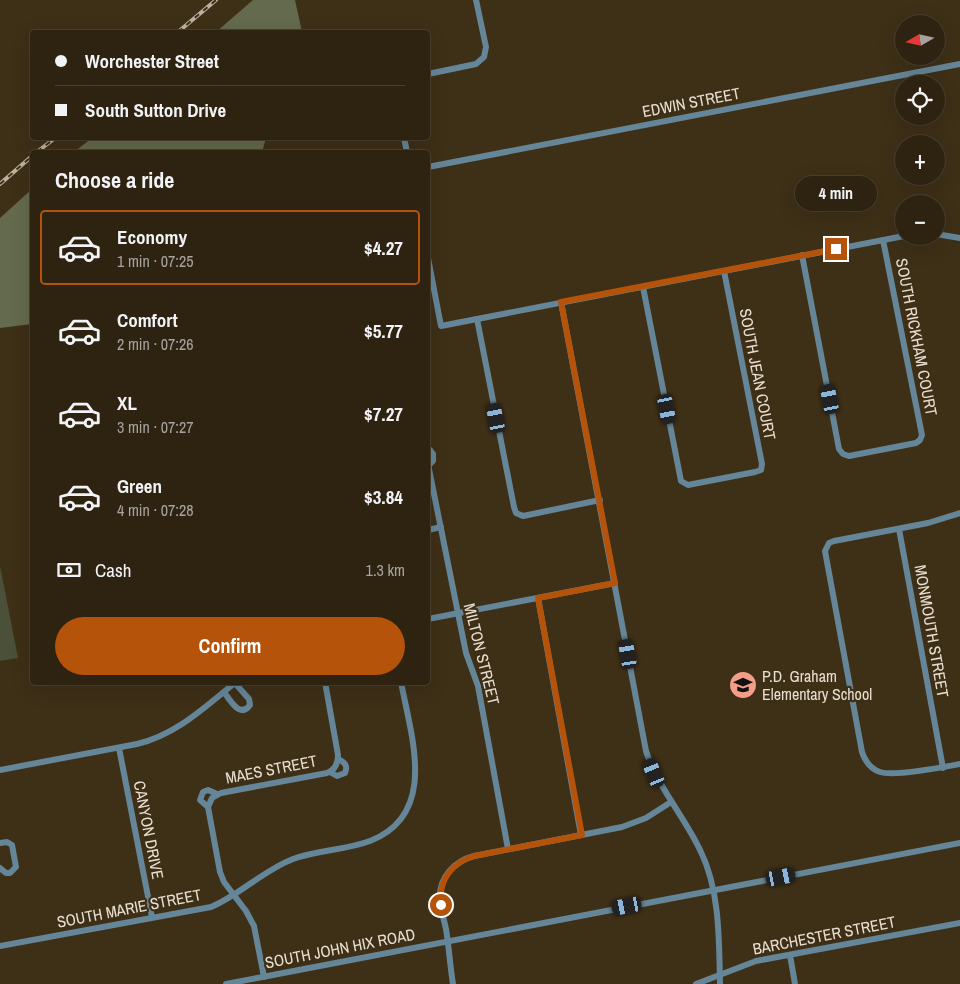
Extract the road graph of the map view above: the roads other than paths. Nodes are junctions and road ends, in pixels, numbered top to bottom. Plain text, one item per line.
1 (476, 0) edge
2 (960, 64) edge
3 (430, 74) edge
4 (430, 167) edge
5 (945, 236) edge
6 (895, 238) edge
7 (960, 238) edge
8 (883, 240) junction
9 (802, 256) junction
10 (430, 268) edge
11 (724, 271) junction
12 (643, 286) junction
13 (561, 302) junction
14 (477, 320) junction
15 (430, 451) edge
16 (430, 463) edge
17 (430, 475) edge
18 (600, 500) junction
19 (960, 513) edge
20 (441, 527) junction
21 (899, 529) junction
22 (430, 530) edge
23 (615, 583) junction
24 (538, 598) junction
25 (458, 614) junction
26 (430, 619) edge
27 (233, 685) edge
28 (237, 685) edge
29 (326, 685) edge
30 (402, 685) edge
31 (224, 692) junction
32 (119, 748) junction
33 (338, 759) junction
34 (960, 764) edge
35 (943, 768) junction
36 (0, 770) edge
37 (330, 772) junction
38 (217, 794) junction
39 (671, 802) junction
40 (208, 807) junction
41 (582, 835) junction
42 (0, 843) edge
43 (960, 843) edge
44 (508, 849) junction
45 (0, 868) edge
46 (713, 890) junction
47 (233, 895) junction
48 (152, 918) junction
49 (960, 923) edge
50 (446, 941) junction
51 (0, 946) edge
52 (790, 955) junction
53 (720, 974) junction
54 (264, 977) junction
55 (226, 984) edge
56 (453, 984) edge
57 (696, 984) edge
58 (720, 984) edge
59 (795, 984) edge

1 - 3 street
2 - 4 street, EDWIN STREET
5 - 7 street
6 - 8 street
8 - 9 street
8 - 9 street, SOUTH RICKHAM COURT
9 - 11 street
10 - 14 street
11 - 12 street
11 - 12 street, SOUTH JEAN COURT
12 - 13 street
13 - 14 street
13 - 18 street
14 - 18 street
15 - 16 street, MILTON STREET
17 - 20 street, MILTON STREET
18 - 23 street
19 - 21 street
20 - 22 street
20 - 25 street, MILTON STREET
21 - 35 street, MONMOUTH STREET
21 - 35 street
23 - 24 street
23 - 39 street
24 - 25 street
24 - 41 street
25 - 26 street
25 - 44 street, MILTON STREET
27 - 31 street
28 - 31 street
29 - 33 street, MAES STREET
30 - 47 street, SOUTH MARIE STREET
31 - 32 street
32 - 36 street
32 - 48 street, CANYON DRIVE
33 - 37 street, MAES STREET
33 - 37 street, MAES STREET
34 - 35 street
37 - 38 street, MAES STREET
38 - 40 street, MAES STREET
38 - 40 street, MAES STREET
39 - 41 street
39 - 46 street
40 - 47 street, MAES STREET
41 - 44 street
42 - 45 street
43 - 46 street, SOUTH JOHN HIX ROAD
44 - 50 street
46 - 50 street, SOUTH JOHN HIX ROAD
46 - 53 street
47 - 48 street, SOUTH MARIE STREET
47 - 54 street, MAES STREET
48 - 51 street, SOUTH MARIE STREET
49 - 52 street, BARCHESTER STREET
50 - 54 street, SOUTH JOHN HIX ROAD
50 - 56 street
52 - 53 street, BARCHESTER STREET
52 - 59 street
53 - 57 street, BARCHESTER STREET
53 - 58 street
54 - 55 street, SOUTH JOHN HIX ROAD

